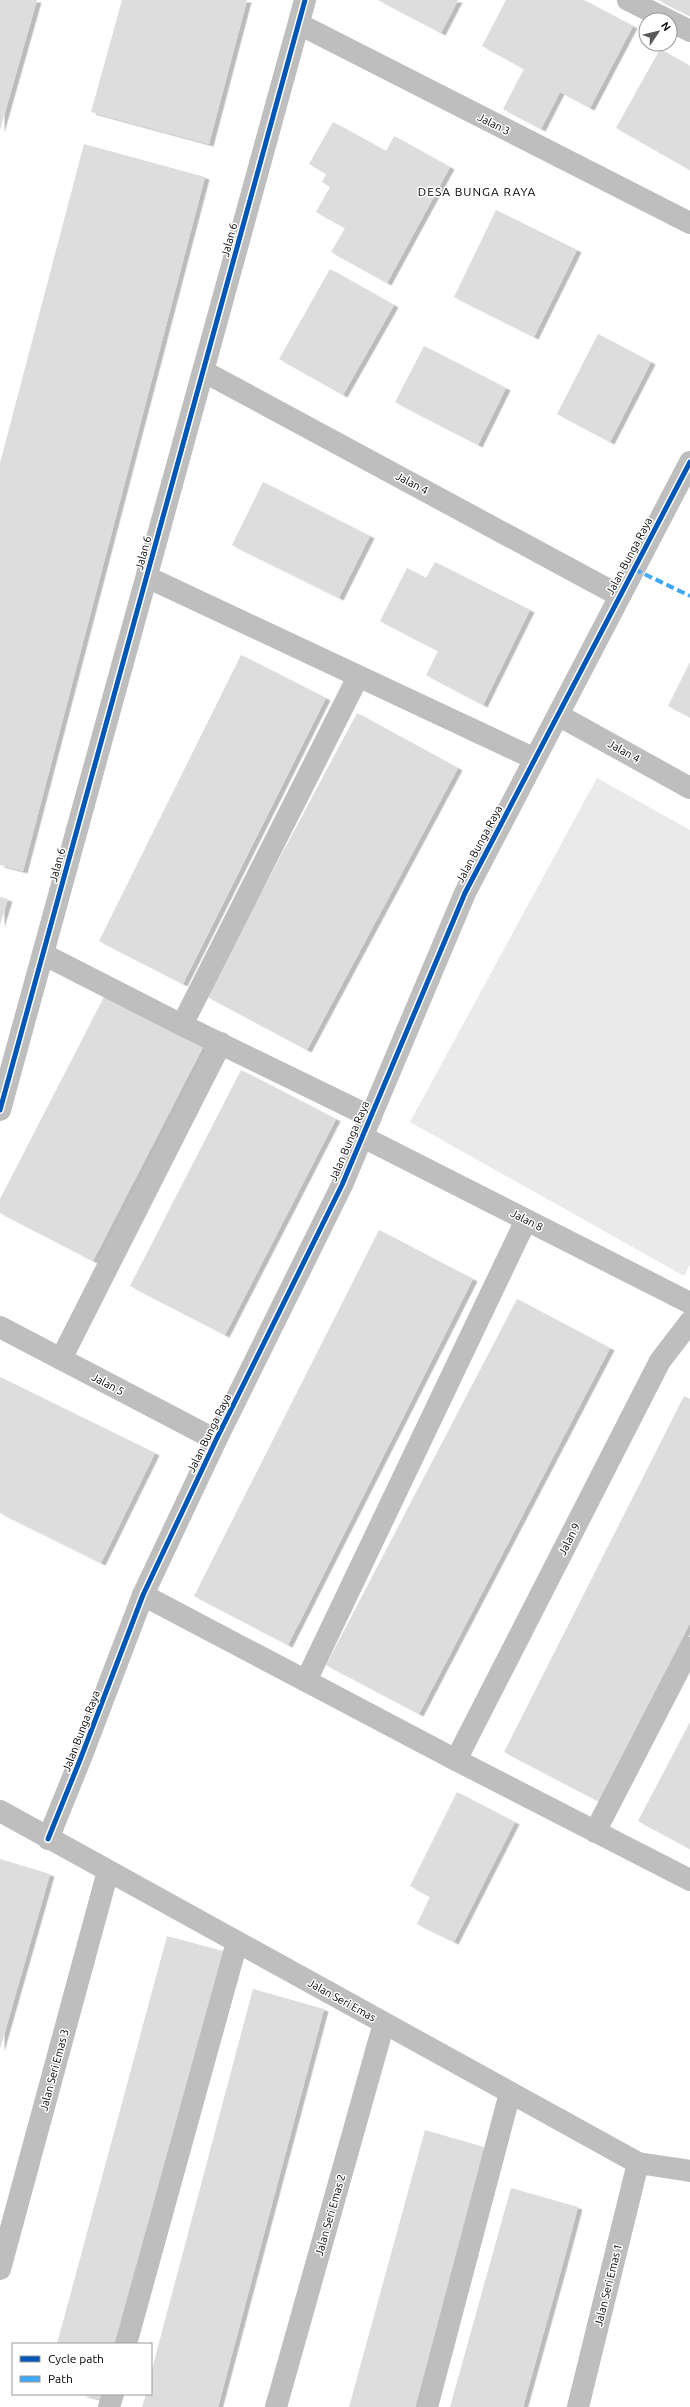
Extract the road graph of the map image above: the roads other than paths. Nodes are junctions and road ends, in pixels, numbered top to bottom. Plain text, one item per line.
1 (306, 0) edge
2 (628, 0) edge
3 (653, 12) edge
4 (299, 24) junction
5 (678, 25) edge
6 (690, 31) edge
7 (690, 223) edge
8 (203, 371) junction
9 (690, 462) edge
10 (147, 577) junction
11 (620, 596) junction
12 (358, 677) junction
13 (558, 715) junction
14 (535, 759) junction
15 (690, 788) edge
16 (43, 954) junction
17 (182, 1025) junction
18 (221, 1043) junction
19 (0, 1110) edge
20 (371, 1117) junction
21 (363, 1137) junction
22 (526, 1220) junction
23 (690, 1303) edge
24 (690, 1322) edge
25 (0, 1327) edge
26 (61, 1359) junction
27 (216, 1440) junction
28 (143, 1595) junction
29 (690, 1648) edge
30 (306, 1681) junction
31 (456, 1760) junction
32 (0, 1812) edge
33 (596, 1832) junction
34 (48, 1838) junction
35 (108, 1871) junction
36 (690, 1880) edge
37 (237, 1942) junction
38 (384, 2023) junction
39 (510, 2093) junction
40 (638, 2163) junction
41 (690, 2171) edge
42 (0, 2269) edge
43 (126, 2343) edge
44 (113, 2395) edge
45 (109, 2407) edge
46 (276, 2407) edge
47 (427, 2407) edge
48 (578, 2407) edge

1 - 4 street, Jalan 6
2 - 3 street
4 - 7 street, Jalan 3
4 - 8 street, Jalan 6
5 - 6 street
8 - 10 street, Jalan 6
8 - 11 street, Jalan 4
9 - 11 street, Jalan Bunga Raya
10 - 12 street
10 - 16 street, Jalan 6
11 - 13 street, Jalan Bunga Raya
12 - 14 street
12 - 17 street
13 - 14 street, Jalan Bunga Raya
13 - 15 street, Jalan 4
14 - 20 street, Jalan Bunga Raya
16 - 17 street
16 - 19 street, Jalan 6
17 - 18 street
18 - 20 street
18 - 26 street
20 - 21 street, Jalan Bunga Raya
21 - 22 street, Jalan 8
21 - 27 street, Jalan Bunga Raya
22 - 23 street, Jalan 8
22 - 30 street
24 - 31 street, Jalan 9
25 - 26 street, Jalan 5
26 - 27 street, Jalan 5
27 - 28 street, Jalan Bunga Raya
28 - 30 street
28 - 34 street, Jalan Bunga Raya
29 - 33 street
30 - 31 street
31 - 33 street
32 - 34 street, Jalan Seri Emas
33 - 36 street
34 - 35 street, Jalan Seri Emas
35 - 37 street, Jalan Seri Emas
35 - 42 street, Jalan Seri Emas 3
37 - 38 street, Jalan Seri Emas
37 - 43 street
38 - 39 street, Jalan Seri Emas
38 - 46 street, Jalan Seri Emas 2
39 - 40 street, Jalan Seri Emas
39 - 47 street
40 - 41 street, Jalan Seri Emas
40 - 48 street, Jalan Seri Emas 1
44 - 45 street

